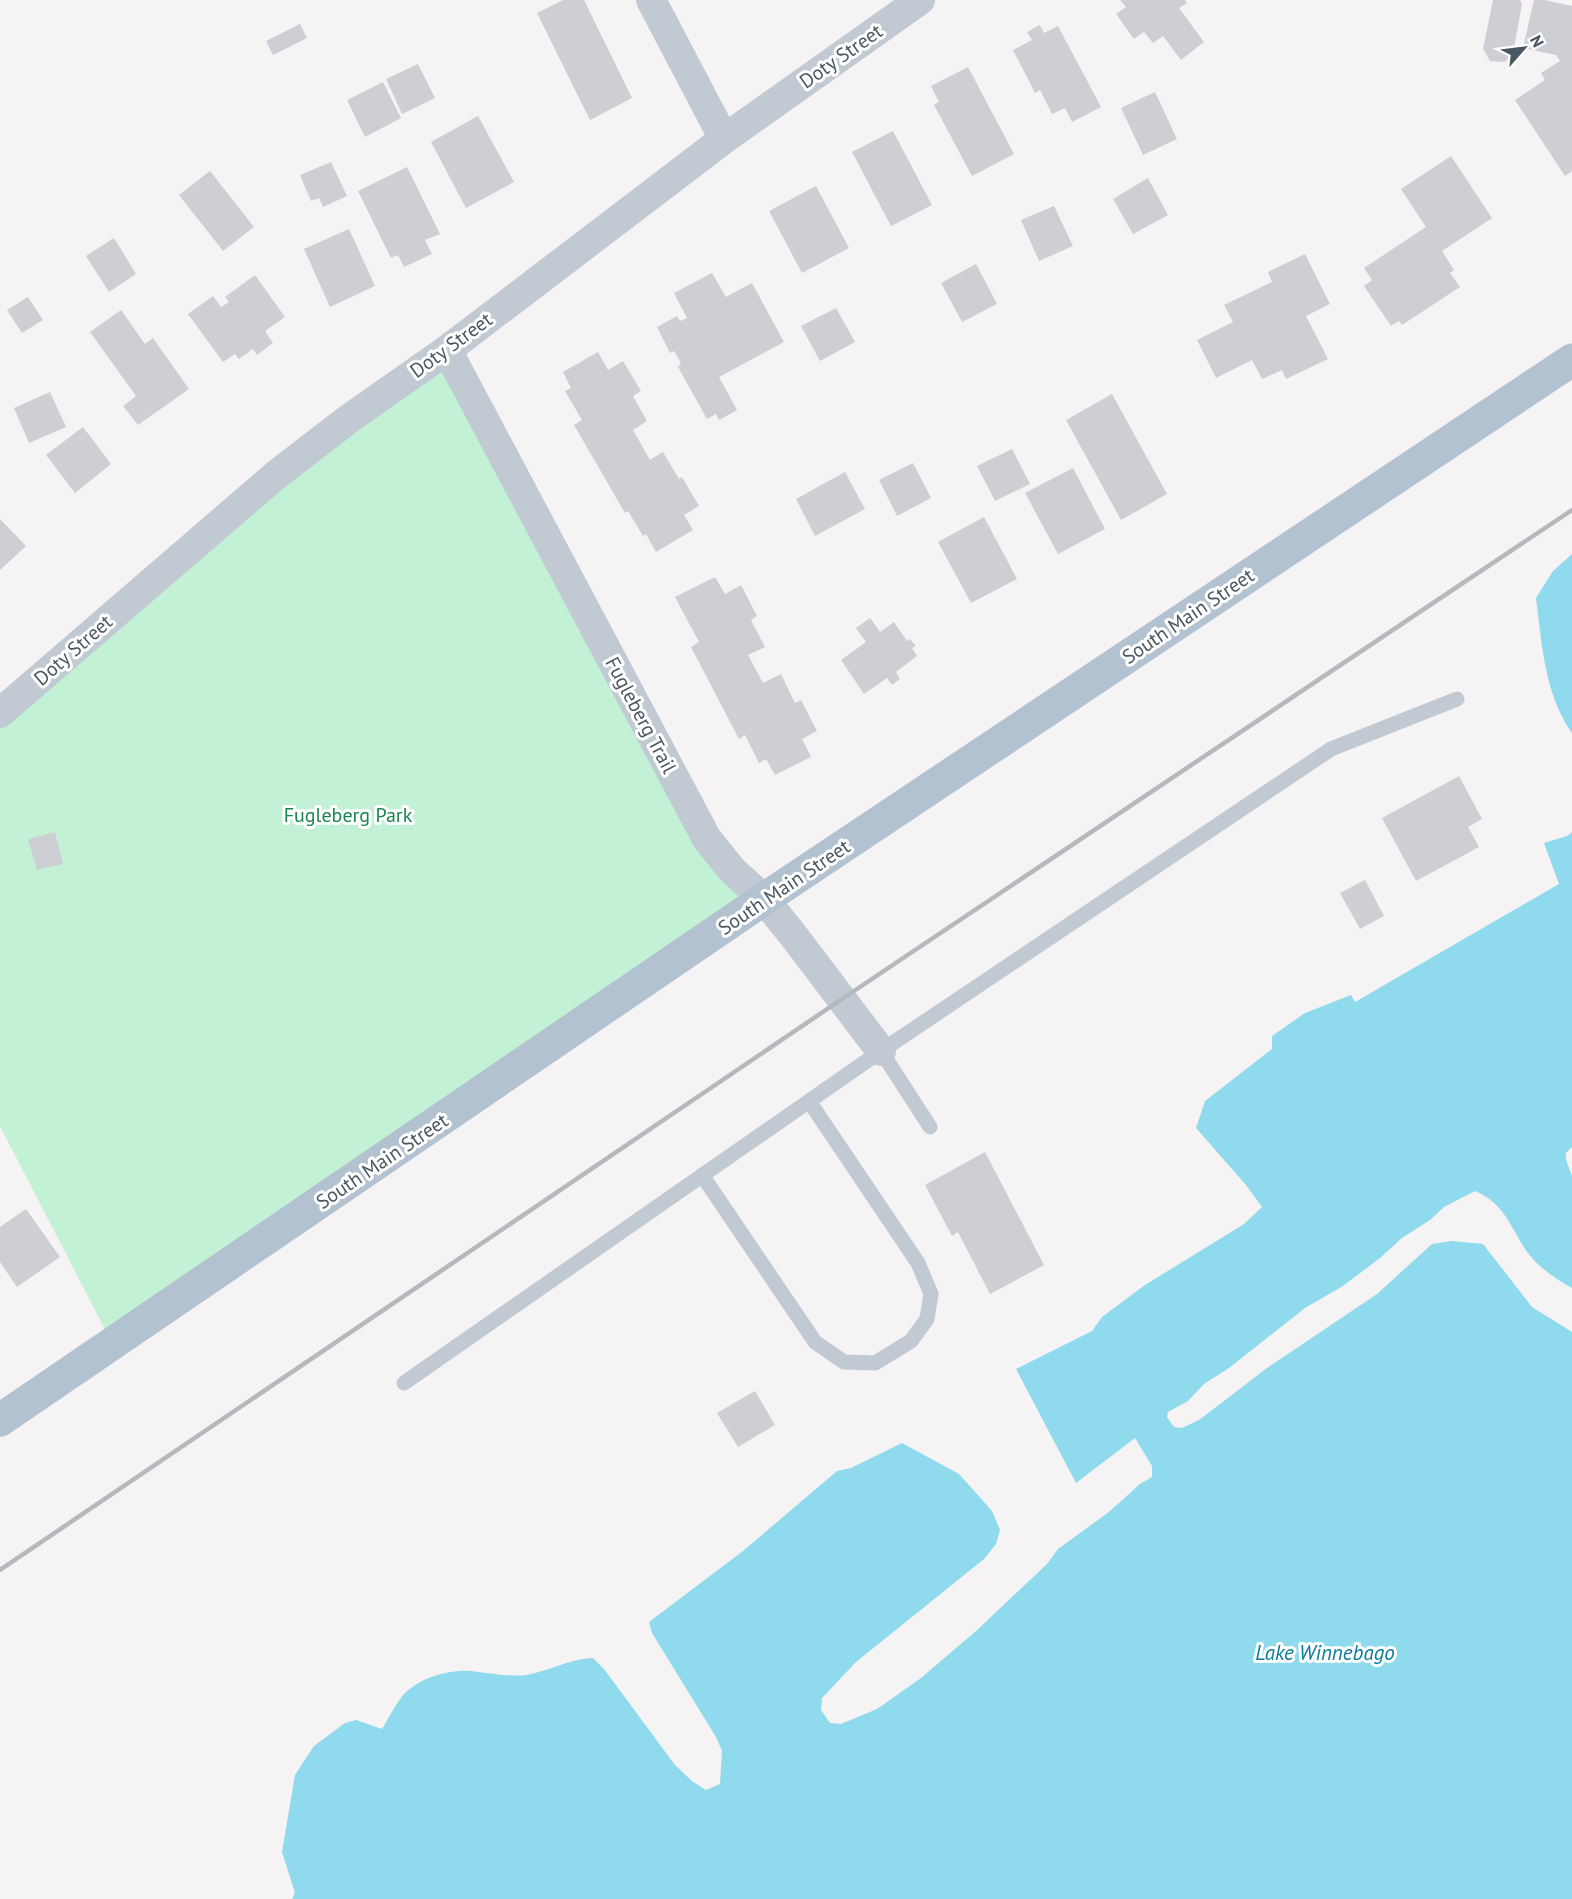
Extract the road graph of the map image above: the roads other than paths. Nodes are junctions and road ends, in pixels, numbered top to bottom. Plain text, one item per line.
1 (651, 0) edge
2 (920, 0) edge
3 (724, 139) junction
4 (447, 350) junction
5 (1572, 360) edge
6 (1457, 699) dead end
7 (0, 713) edge
8 (764, 899) junction
9 (881, 1051) junction
10 (809, 1101) junction
11 (930, 1127) dead end
12 (702, 1175) junction
13 (404, 1383) dead end
14 (0, 1420) edge

1 - 3 street
2 - 3 street, Doty Street
3 - 4 street, Doty Street
4 - 7 street, Doty Street
4 - 8 street, Fugleberg Trail
5 - 8 main road, South Main Street
6 - 9 lane
8 - 9 street, Fugleberg Trail
8 - 14 main road, South Main Street
9 - 10 lane
9 - 11 lane
10 - 12 lane
10 - 12 lane
12 - 13 lane

